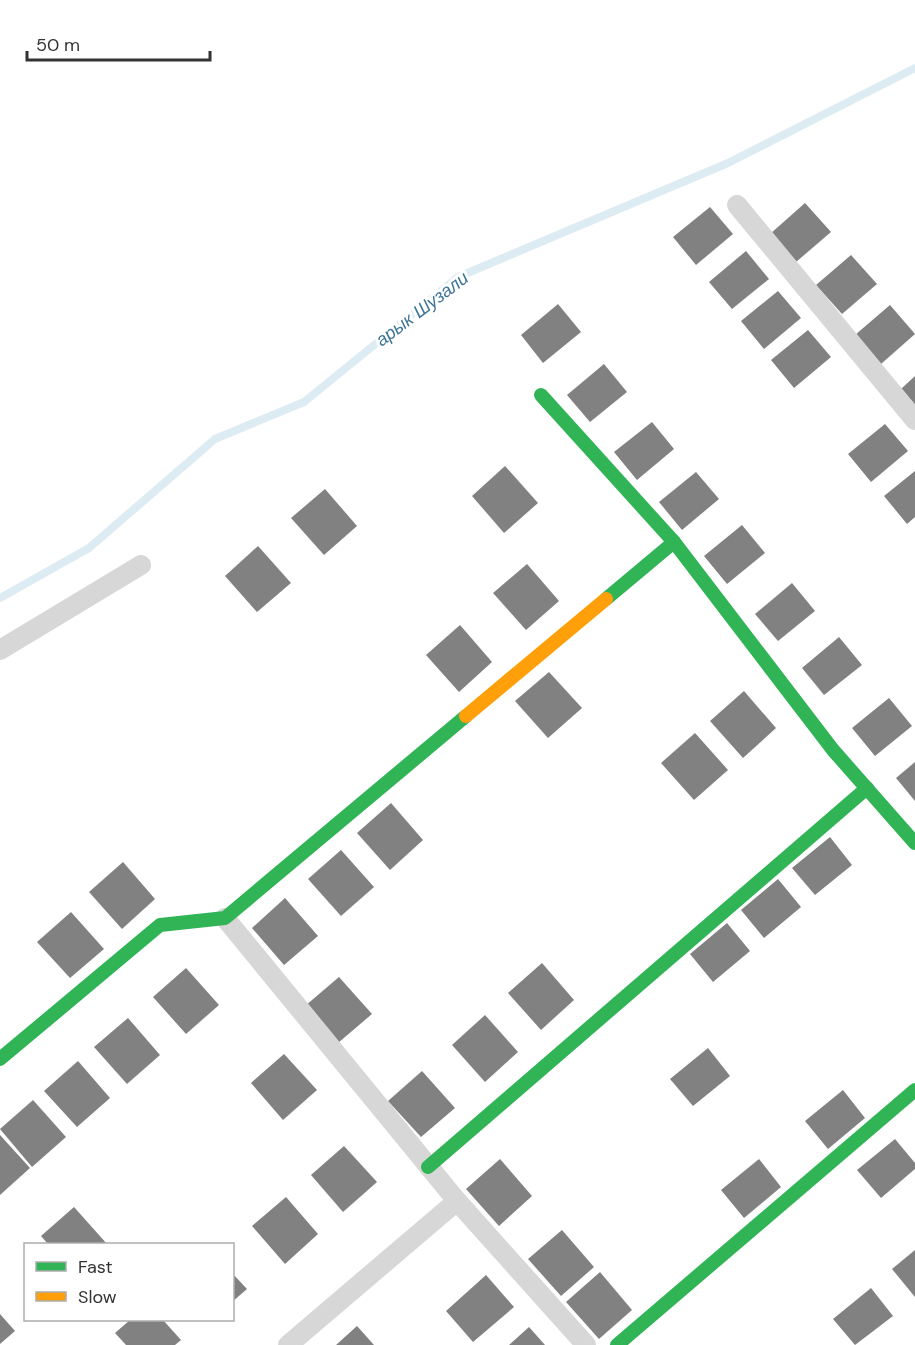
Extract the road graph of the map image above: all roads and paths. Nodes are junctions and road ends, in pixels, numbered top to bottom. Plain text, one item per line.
1 (737, 206) dead end
2 (541, 395) dead end
3 (915, 420) edge
4 (674, 542) junction
5 (141, 565) dead end
6 (0, 650) edge
7 (867, 788) junction
8 (915, 843) edge
9 (225, 918) junction
10 (0, 1059) edge
11 (915, 1090) edge
12 (428, 1167) junction
13 (457, 1201) junction
14 (288, 1345) edge
15 (586, 1345) edge
16 (617, 1345) edge

1 - 3 street
2 - 4 street
4 - 7 street
4 - 9 street
5 - 6 street
7 - 8 street
7 - 12 street
9 - 10 street
9 - 12 street
11 - 16 street
12 - 13 street
13 - 14 street
13 - 15 street

